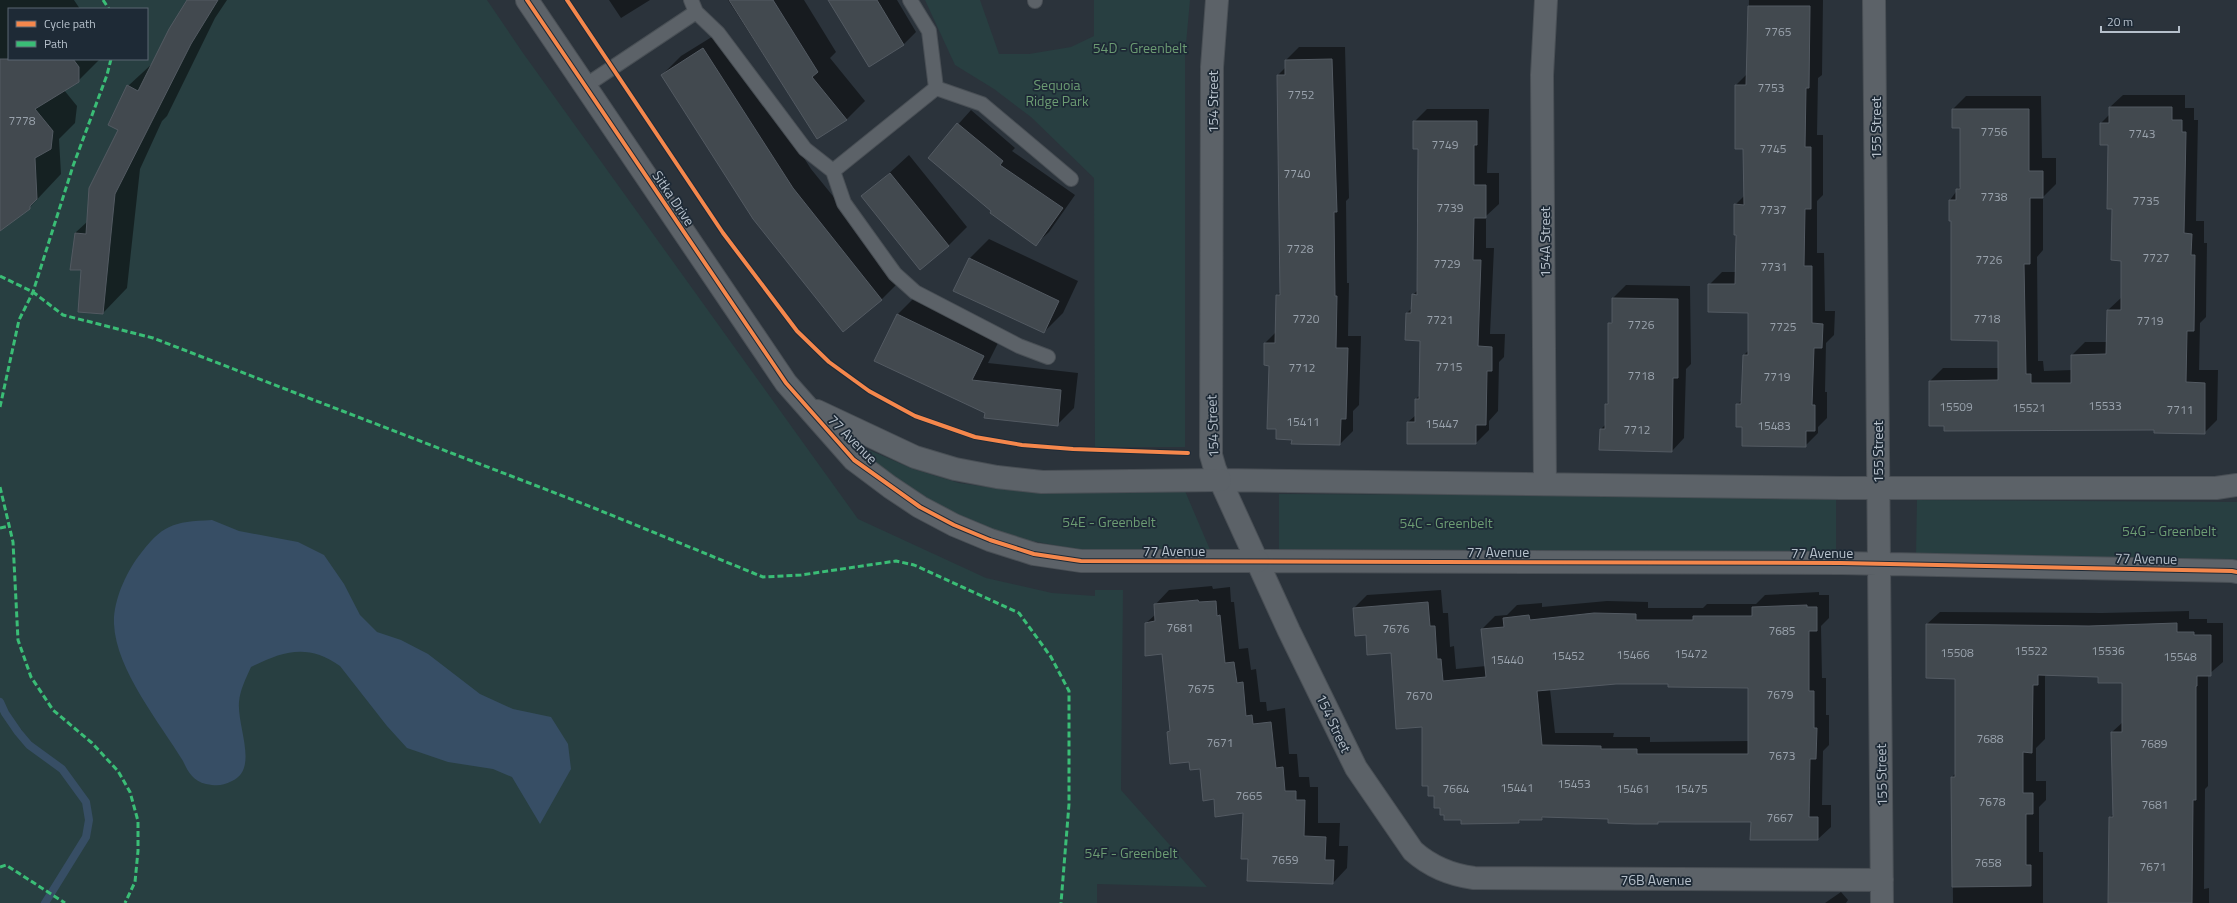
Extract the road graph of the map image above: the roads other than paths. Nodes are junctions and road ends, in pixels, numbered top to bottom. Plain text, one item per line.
1 (527, 0) edge
2 (910, 0) edge
3 (1217, 0) edge
4 (1546, 0) edge
5 (1874, 0) edge
6 (694, 6) edge
7 (585, 86) junction
8 (936, 88) junction
9 (833, 171) junction
10 (1071, 179) dead end
11 (1048, 357) dead end
12 (807, 406) junction
13 (1220, 480) junction
14 (1545, 484) junction
15 (2237, 485) edge
16 (1877, 488) junction
17 (1258, 561) junction
18 (1878, 564) junction
19 (2237, 572) edge
20 (1432, 865) joint
21 (1882, 880) junction
22 (1882, 903) edge

1 - 7 street, Sitka Drive
2 - 8 lane
3 - 13 street, 154 Street
4 - 14 street, 154A Street
5 - 16 street, 155 Street
6 - 7 lane
6 - 9 lane
7 - 12 street, Sitka Drive
8 - 9 lane
8 - 10 lane
9 - 11 lane
12 - 13 street, 77 Avenue
12 - 17 street, 77 Avenue
13 - 14 street, 77 Avenue
13 - 17 street, 154 Street
14 - 16 street, 77 Avenue
15 - 16 street, 77 Avenue
16 - 18 street, 155 Street
17 - 18 street, 77 Avenue
17 - 20 street, 154 Street
18 - 19 street, 77 Avenue
18 - 21 street, 155 Street
20 - 21 street, 76B Avenue
21 - 22 street, 155 Street

